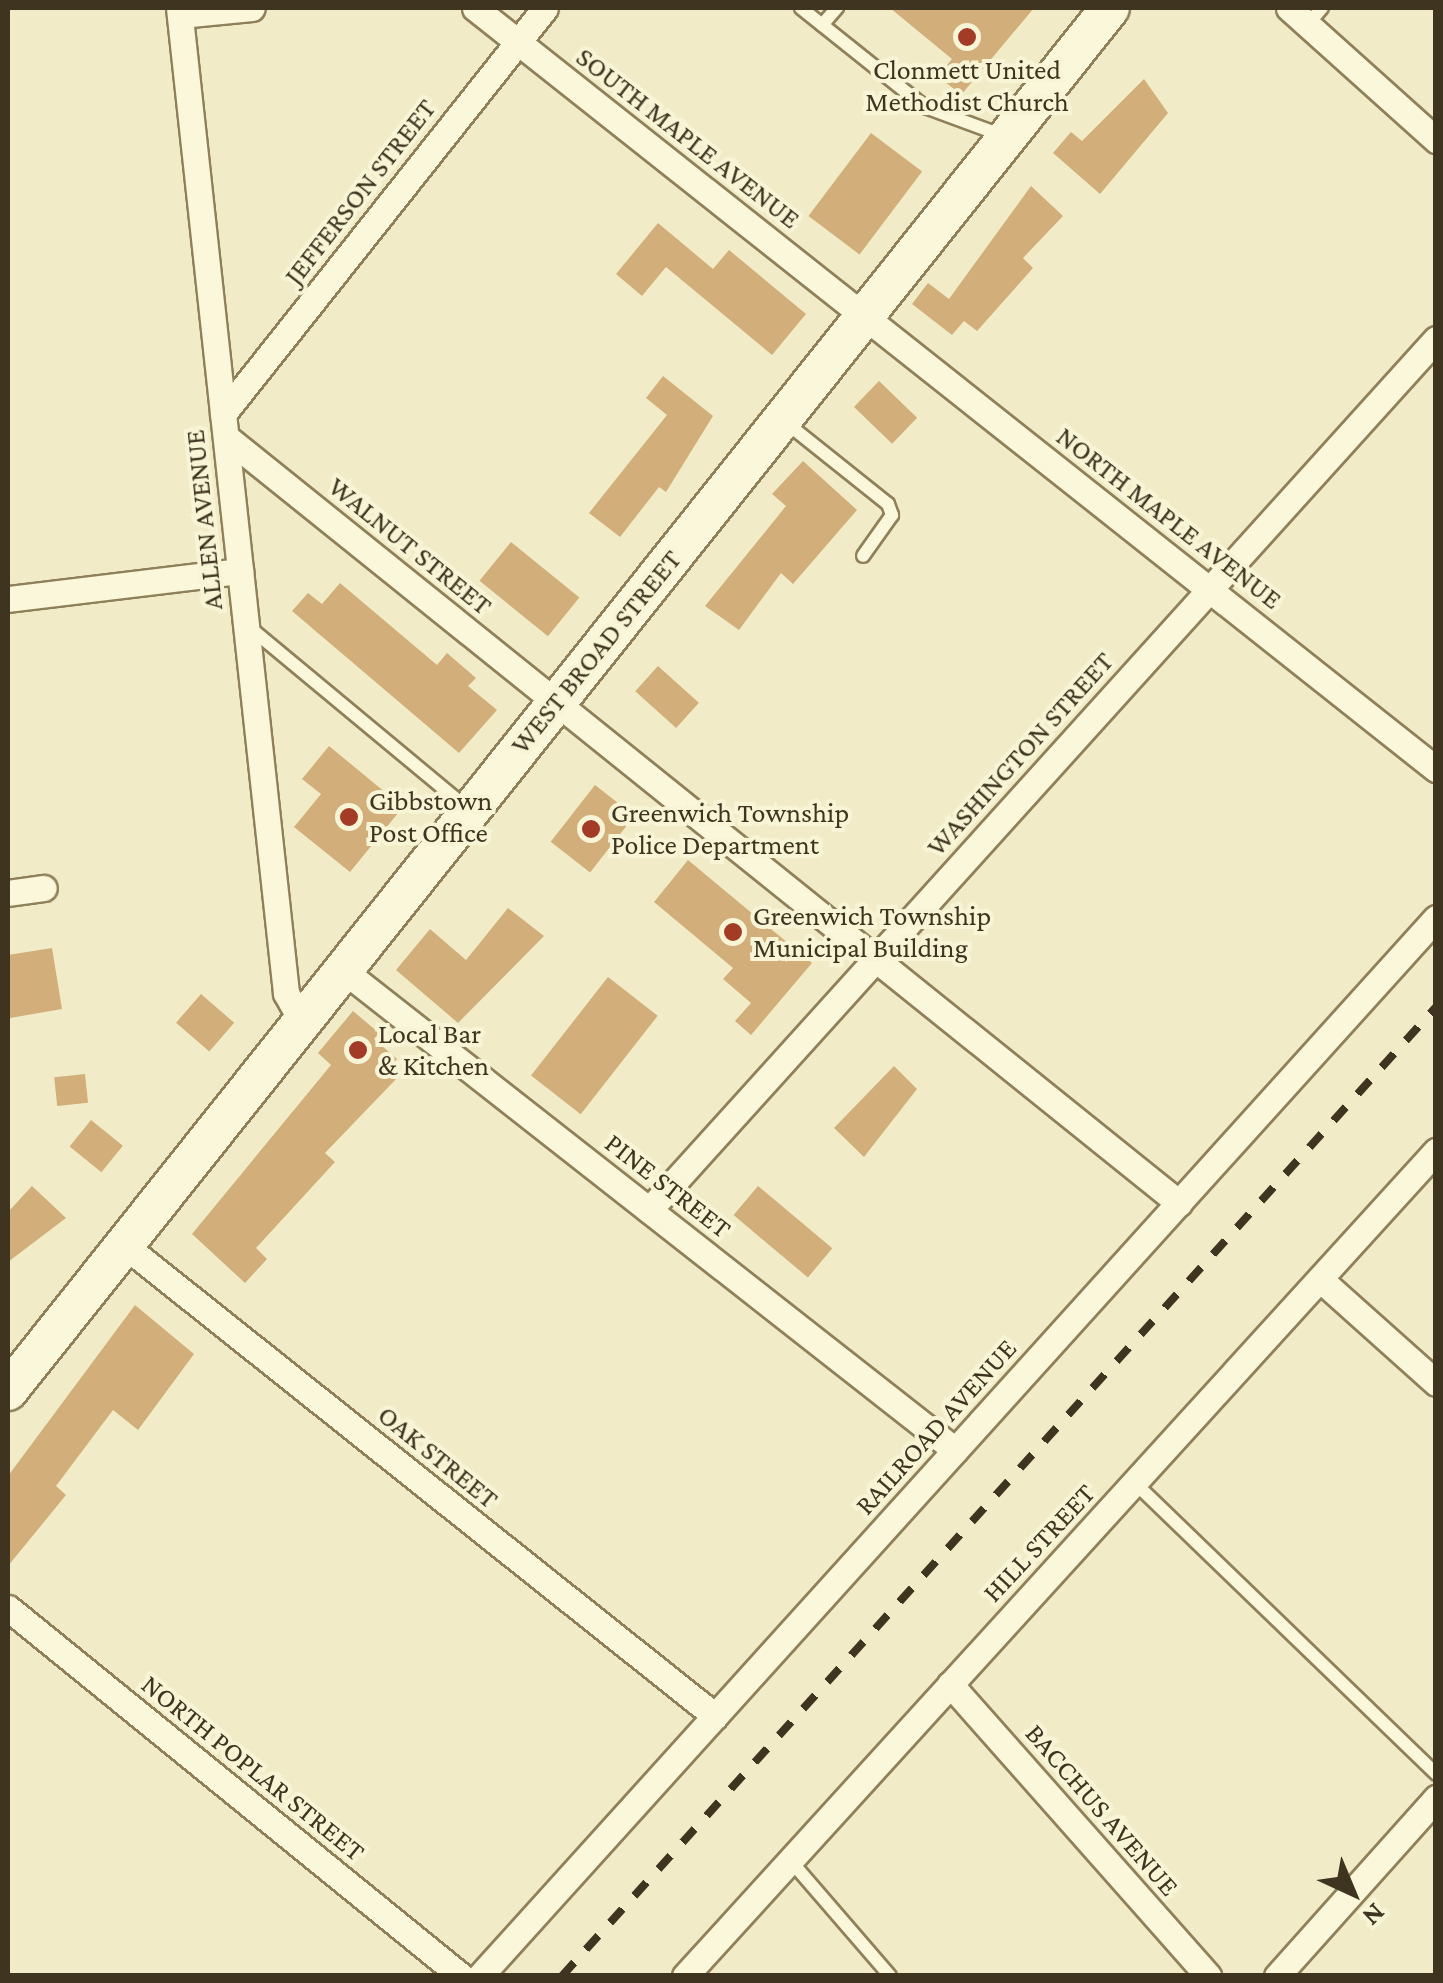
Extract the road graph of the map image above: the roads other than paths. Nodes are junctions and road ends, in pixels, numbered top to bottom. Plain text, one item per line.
1 (252, 8) edge
2 (475, 8) edge
3 (544, 8) edge
4 (801, 8) edge
5 (838, 8) edge
6 (1107, 8) edge
7 (179, 11) edge
8 (1306, 13) edge
9 (822, 25) junction
10 (518, 42) junction
11 (1007, 137) junction
12 (1436, 140) edge
13 (864, 315) junction
14 (1436, 338) edge
15 (782, 419) junction
16 (224, 425) junction
17 (863, 556) dead end
18 (240, 571) junction
19 (1210, 588) junction
20 (8, 599) edge
21 (246, 623) junction
22 (556, 702) junction
23 (1436, 769) edge
24 (470, 810) junction
25 (44, 888) dead end
26 (8, 892) edge
27 (1436, 918) edge
28 (876, 959) junction
29 (343, 970) junction
30 (302, 1022) junction
31 (1436, 1151) edge
32 (1178, 1202) junction
33 (649, 1210) junction
34 (124, 1245) junction
35 (1321, 1280) junction
36 (1436, 1383) edge
37 (8, 1391) edge
38 (955, 1450) junction
39 (1135, 1482) junction
40 (8, 1608) edge
41 (950, 1684) junction
42 (715, 1716) junction
43 (1436, 1774) edge
44 (1436, 1798) edge
45 (790, 1860) junction
46 (461, 1976) edge
47 (480, 1976) edge
48 (685, 1976) edge
49 (890, 1976) edge
50 (1208, 1976) edge
51 (1277, 1976) edge

1 - 7 street
2 - 10 street, SOUTH MAPLE AVENUE
3 - 10 street, JEFFERSON STREET
4 - 9 lane
5 - 9 lane
6 - 11 main road, WEST BROAD STREET
7 - 16 street, ALLEN AVENUE
8 - 12 street
9 - 11 lane
10 - 13 street, SOUTH MAPLE AVENUE
10 - 16 street, JEFFERSON STREET
11 - 13 main road, WEST BROAD STREET
13 - 15 main road, WEST BROAD STREET
13 - 19 street, NORTH MAPLE AVENUE
14 - 19 street, WASHINGTON STREET
15 - 17 lane
15 - 22 main road, WEST BROAD STREET
16 - 18 street, ALLEN AVENUE
16 - 22 street, WALNUT STREET
18 - 20 street
18 - 21 street, ALLEN AVENUE
19 - 23 street, NORTH MAPLE AVENUE
19 - 28 street, WASHINGTON STREET
21 - 24 lane
21 - 30 street, ALLEN AVENUE
22 - 24 main road, WEST BROAD STREET
22 - 28 street, WALNUT STREET
24 - 29 main road, WEST BROAD STREET
25 - 26 street
27 - 32 street, RAILROAD AVENUE
28 - 32 street, WALNUT STREET
28 - 33 street, WASHINGTON STREET
29 - 30 main road, WEST BROAD STREET
29 - 33 street, PINE STREET
30 - 34 main road, WEST BROAD STREET
31 - 35 street, HILL STREET
32 - 38 street, RAILROAD AVENUE
33 - 38 street, PINE STREET
34 - 37 main road, WEST BROAD STREET
34 - 42 street, OAK STREET
35 - 36 street
35 - 39 street, HILL STREET
38 - 42 street, RAILROAD AVENUE
39 - 41 street, HILL STREET
39 - 43 lane
40 - 46 street, NORTH POPLAR STREET
41 - 45 street, HILL STREET
41 - 50 street, BACCHUS AVENUE
42 - 47 street, RAILROAD AVENUE
44 - 51 street
45 - 48 street, HILL STREET
45 - 49 lane

